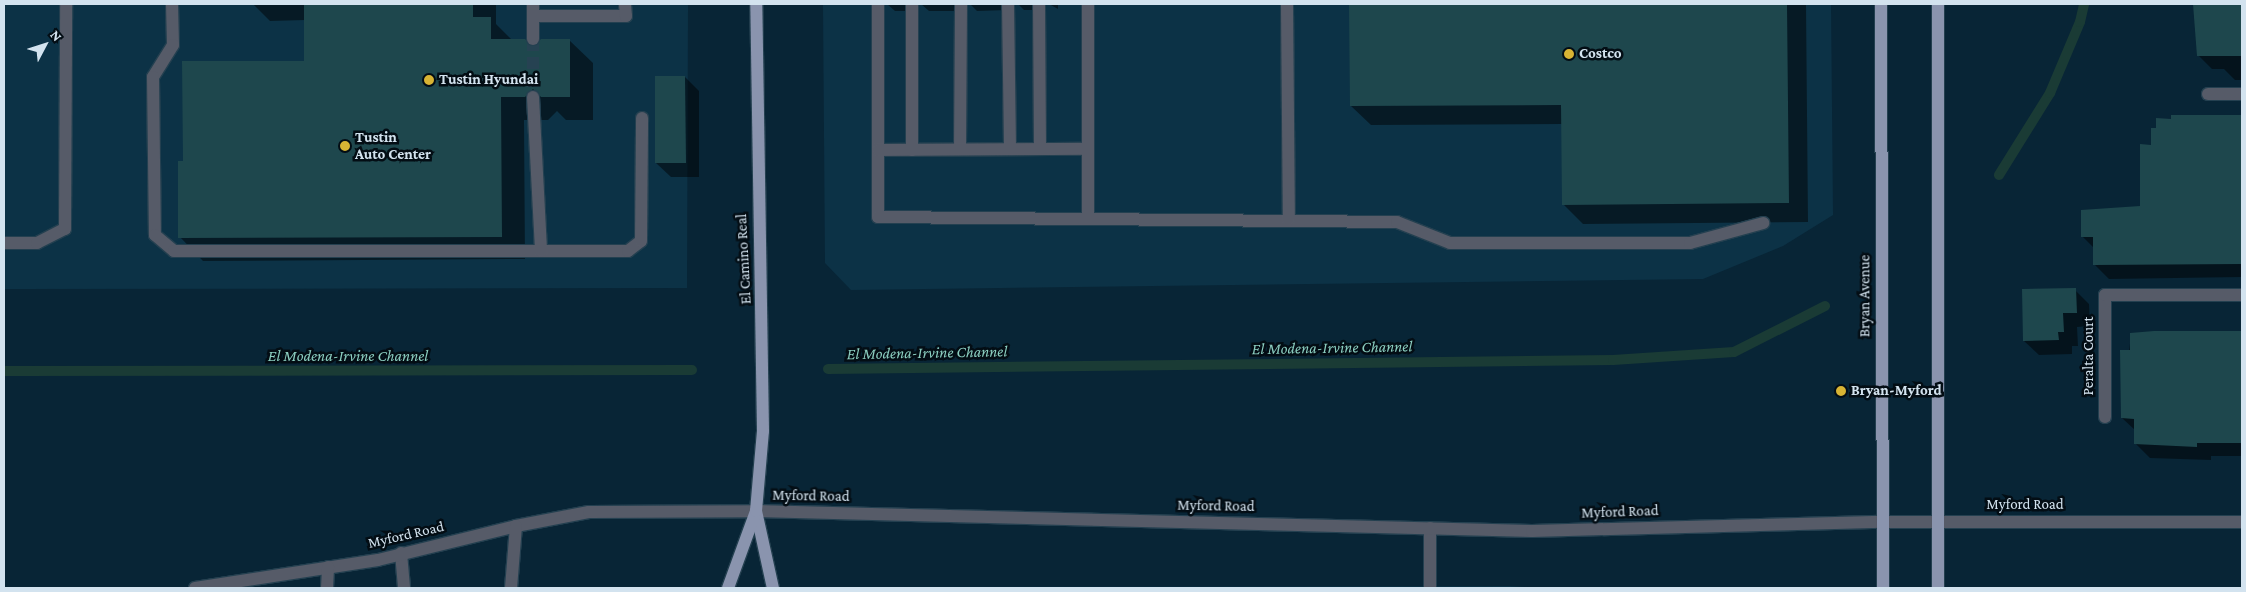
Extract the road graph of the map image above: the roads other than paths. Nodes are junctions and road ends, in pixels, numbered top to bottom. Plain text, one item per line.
1 (66, 4) edge
2 (172, 4) edge
3 (625, 4) edge
4 (756, 4) edge
5 (878, 4) edge
6 (912, 4) edge
7 (961, 4) edge
8 (1008, 4) edge
9 (1039, 4) edge
10 (1088, 4) edge
11 (1287, 4) edge
12 (1881, 4) edge
13 (1938, 4) edge
14 (533, 10) edge
15 (533, 39) tunnel mouth
16 (2208, 94) dead end
17 (2242, 94) edge
18 (533, 97) tunnel mouth
19 (642, 118) dead end
20 (960, 149) junction
21 (1010, 149) junction
22 (1040, 149) junction
23 (1088, 149) junction
24 (878, 150) junction
25 (912, 150) junction
26 (1088, 218) junction
27 (1289, 219) junction
28 (1763, 223) dead end
29 (4, 244) edge
30 (542, 251) junction
31 (2242, 295) edge
32 (2105, 418) dead end
33 (756, 511) junction
34 (1882, 522) junction
35 (1938, 522) junction
36 (2242, 522) edge
37 (516, 526) junction
38 (1430, 528) junction
39 (401, 554) junction
40 (328, 567) junction
41 (195, 588) edge
42 (327, 588) edge
43 (404, 588) edge
44 (510, 588) edge
45 (728, 588) edge
46 (773, 588) edge
47 (1430, 588) edge
48 (1883, 588) edge
49 (1938, 588) edge

1 - 29 street
2 - 30 street
3 - 14 street
4 - 33 main road, El Camino Real
5 - 24 street
6 - 25 street
7 - 20 street
8 - 21 street
9 - 22 street
10 - 23 street
11 - 27 street
12 - 34 main road, Bryan Avenue
13 - 35 main road
14 - 15 street
16 - 17 street
18 - 30 street
19 - 30 street
20 - 21 street
20 - 25 street
21 - 22 street
22 - 23 street
23 - 26 street
24 - 25 street
24 - 26 street
26 - 27 street
27 - 28 street
31 - 32 street, Peralta Court
33 - 37 street, Myford Road
33 - 38 street, Myford Road
33 - 45 main road, El Camino Real
33 - 46 main road, El Camino Real
34 - 35 street, Myford Road
34 - 38 street, Myford Road
34 - 48 main road, Bryan Avenue
35 - 36 street, Myford Road
35 - 49 main road
37 - 39 street, Myford Road
37 - 44 street
38 - 47 street
39 - 40 street, Myford Road
39 - 43 street
40 - 41 street, Myford Road
40 - 42 street

